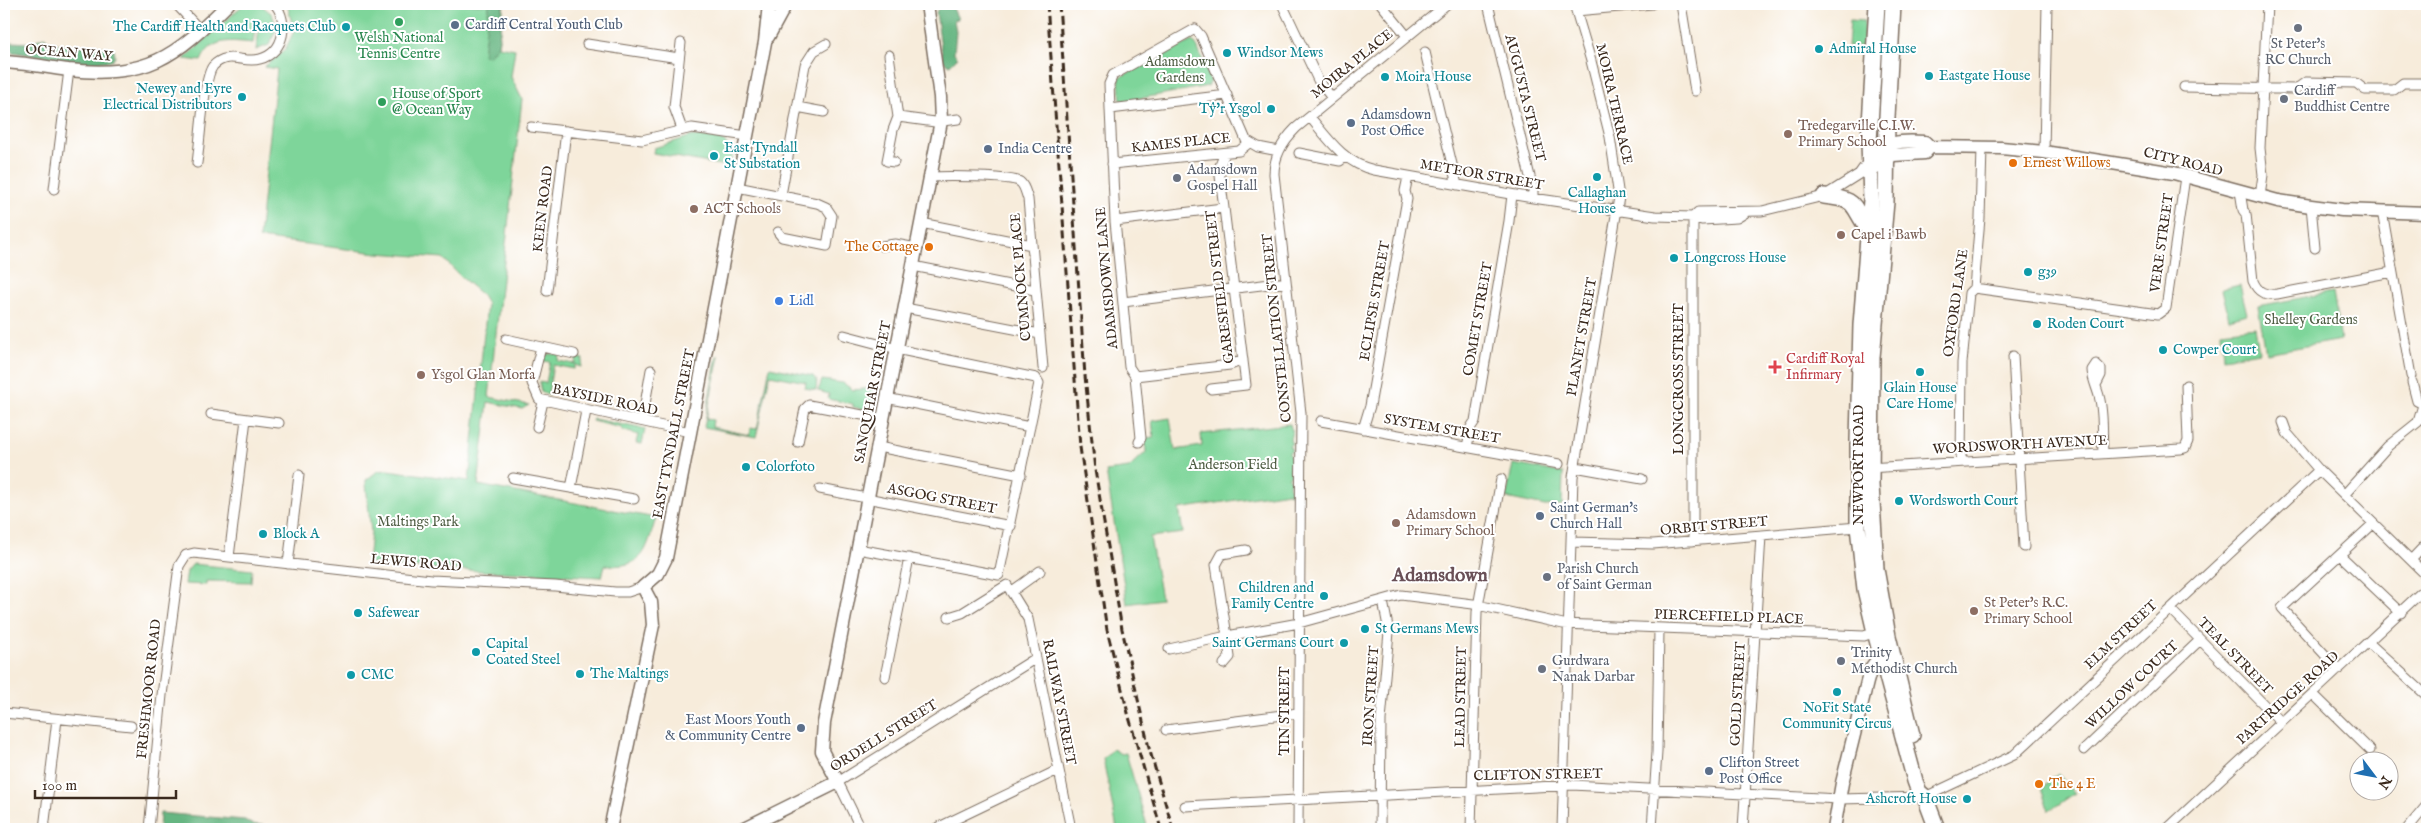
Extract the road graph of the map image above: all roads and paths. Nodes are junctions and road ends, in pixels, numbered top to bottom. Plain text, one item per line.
1 (176, 4) edge
2 (228, 4) edge
3 (275, 4) edge
4 (769, 4) edge
5 (786, 4) edge
6 (927, 4) edge
7 (1282, 4) edge
8 (1380, 4) edge
9 (1447, 4) edge
10 (1488, 4) edge
11 (1652, 4) edge
12 (1681, 4) edge
13 (1877, 4) edge
14 (1894, 4) edge
15 (2047, 4) edge
16 (2267, 4) edge
17 (1575, 7) edge
18 (201, 31) junction
19 (1407, 36) junction
20 (765, 42) junction
21 (681, 43) dead end
22 (587, 44) dead end
23 (826, 44) dead end
24 (1425, 52) dead end
25 (889, 55) dead end
26 (679, 58) junction
27 (4, 62) edge
28 (68, 70) junction
29 (2427, 83) edge
30 (2184, 88) dead end
31 (2264, 89) junction
32 (1696, 91) dead end
33 (1226, 95) junction
34 (1332, 98) junction
35 (797, 107) junction
36 (1110, 109) junction
37 (824, 112) dead end
38 (898, 116) junction
39 (1310, 116) junction
40 (958, 119) dead end
41 (941, 122) junction
42 (531, 127) dead end
43 (682, 129) junction
44 (566, 131) junction
45 (747, 136) junction
46 (1249, 143) junction
47 (1982, 148) junction
48 (1279, 150) junction
49 (1886, 152) junction
50 (2044, 152) junction
51 (1225, 153) junction
52 (1299, 153) dead end
53 (1345, 157) junction
54 (894, 162) dead end
55 (197, 163) dead end
56 (1112, 164) junction
57 (1866, 168) junction
58 (930, 176) junction
59 (1408, 177) junction
60 (2185, 177) junction
61 (1457, 185) junction
62 (737, 187) junction
63 (54, 189) dead end
64 (2240, 191) junction
65 (781, 195) junction
66 (1512, 195) junction
67 (1824, 196) junction
68 (2260, 196) junction
69 (1533, 198) junction
70 (2311, 206) junction
71 (1223, 208) junction
72 (1617, 211) junction
73 (2382, 211) junction
74 (2427, 213) edge
75 (1693, 217) junction
76 (1115, 221) junction
77 (921, 223) junction
78 (1868, 230) junction
79 (778, 232) dead end
80 (1032, 245) junction
81 (882, 246) dead end
82 (916, 248) junction
83 (2315, 248) dead end
84 (913, 266) junction
85 (2392, 272) junction
86 (1286, 282) junction
87 (1974, 288) junction
88 (1232, 289) junction
89 (1036, 290) junction
90 (547, 291) dead end
91 (1123, 302) junction
92 (905, 308) junction
93 (1040, 334) junction
94 (844, 335) dead end
95 (506, 339) dead end
96 (541, 347) junction
97 (896, 348) junction
98 (574, 354) dead end
99 (2013, 356) dead end
100 (1243, 360) junction
101 (1043, 368) dead end
102 (651, 370) dead end
103 (1135, 376) junction
104 (2097, 383) dead end
105 (2186, 385) dead end
106 (1212, 389) dead end
107 (886, 398) junction
108 (543, 402) junction
109 (2425, 406) edge
110 (586, 411) junction
111 (211, 414) dead end
112 (246, 419) junction
113 (884, 419) junction
114 (642, 421) junction
115 (1321, 421) dead end
116 (2284, 422) dead end
117 (279, 423) dead end
118 (537, 427) dead end
119 (1030, 427) junction
120 (1363, 428) junction
121 (690, 432) junction
122 (798, 442) dead end
123 (1139, 442) dead end
124 (878, 447) junction
125 (1467, 447) junction
126 (2103, 452) junction
127 (2019, 459) junction
128 (1961, 462) junction
129 (1559, 464) dead end
130 (1574, 467) junction
131 (1864, 468) junction
132 (2320, 470) junction
133 (299, 475) dead end
134 (1021, 475) junction
135 (513, 478) dead end
136 (1501, 479) dead end
137 (1642, 479) dead end
138 (571, 488) junction
139 (820, 489) dead end
140 (2344, 495) junction
141 (868, 498) junction
142 (634, 499) dead end
143 (2373, 524) junction
144 (1010, 526) junction
145 (1858, 527) junction
146 (1761, 536) junction
147 (1693, 541) junction
148 (1572, 542) junction
149 (2427, 543) edge
150 (2024, 547) dead end
151 (858, 549) junction
152 (1246, 550) dead end
153 (186, 555) joint
154 (2341, 556) junction
155 (229, 557) junction
156 (909, 558) junction
157 (2411, 560) junction
158 (288, 564) junction
159 (1040, 571) dead end
160 (2427, 576) edge
161 (643, 587) junction
162 (2427, 587) edge
163 (1009, 588) junction
164 (1383, 600) junction
165 (1478, 606) junction
166 (2170, 609) junction
167 (2400, 613) junction
168 (949, 617) dead end
169 (1299, 623) junction
170 (1570, 625) junction
171 (1660, 628) junction
172 (1755, 631) junction
173 (1883, 632) junction
174 (1227, 636) junction
175 (2200, 640) junction
176 (2369, 643) junction
177 (1169, 649) dead end
178 (1036, 658) junction
179 (1881, 658) junction
180 (1224, 664) dead end
181 (2339, 670) junction
182 (885, 677) dead end
183 (2313, 694) junction
184 (2427, 696) edge
185 (4, 713) edge
186 (1298, 713) junction
187 (57, 719) junction
188 (2281, 722) junction
189 (131, 726) dead end
190 (1166, 730) dead end
191 (2084, 750) dead end
192 (2370, 750) dead end
193 (1058, 770) junction
194 (838, 782) junction
195 (1563, 786) junction
196 (1472, 790) junction
197 (1655, 790) junction
198 (1381, 794) junction
199 (1746, 795) junction
200 (1926, 797) junction
201 (1298, 798) junction
202 (1839, 800) junction
203 (2427, 805) edge
204 (1185, 806) dead end
205 (611, 825) edge
206 (44, 829) edge
207 (149, 829) edge
208 (742, 829) edge
209 (861, 829) edge
210 (935, 829) edge
211 (1071, 829) edge
212 (1298, 829) edge
213 (1380, 829) edge
214 (1471, 829) edge
215 (1562, 829) edge
216 (1652, 829) edge
217 (1743, 829) edge
218 (1834, 829) edge
219 (1937, 829) edge
220 (2167, 829) edge
221 (2407, 829) edge

1 - 18 street
2 - 18 street, OCEAN WAY
3 - 55 street
4 - 20 street, EAST TYNDALL STREET
5 - 20 street, EAST TYNDALL STREET
6 - 41 street, SANQUHAR STREET
7 - 34 street
8 - 19 street
9 - 19 street, MOIRA PLACE
10 - 69 street, AUGUSTA STREET
11 - 17 street
12 - 32 street
13 - 57 main road, NEWPORT ROAD
14 - 49 main road, NEWPORT ROAD
15 - 50 street
16 - 31 street
17 - 72 street, MOIRA TERRACE
18 - 28 street, OCEAN WAY
19 - 34 street, MOIRA PLACE
20 - 45 street, EAST TYNDALL STREET
21 - 26 street
22 - 26 street
23 - 35 street
24 - 61 street
25 - 38 street
26 - 43 street
27 - 28 street, OCEAN WAY
28 - 63 street
29 - 31 street
30 - 31 street
31 - 68 street
33 - 36 street
33 - 36 street, ADAMSDOWN LANE
33 - 46 street
34 - 39 street, MOIRA PLACE
35 - 37 street
35 - 65 street
36 - 56 street, ADAMSDOWN LANE
38 - 41 street
38 - 54 street
39 - 48 street, MOIRA PLACE
39 - 53 street, METEOR STREET
40 - 41 street
41 - 58 street, SANQUHAR STREET
42 - 44 street
43 - 44 street
43 - 45 street
44 - 90 street, KEEN ROAD
45 - 62 street, EAST TYNDALL STREET
46 - 48 street, KAMES PLACE
46 - 51 street, KAMES PLACE
47 - 49 street, CITY ROAD
47 - 50 street, CITY ROAD
47 - 87 street, OXFORD LANE
48 - 86 street, CONSTELLATION STREET
49 - 57 street
49 - 131 main road, NEWPORT ROAD
50 - 60 street, CITY ROAD
51 - 56 street, KAMES PLACE
51 - 71 street, GARESFIELD STREET
52 - 53 street
53 - 59 street, METEOR STREET
56 - 76 street, ADAMSDOWN LANE
57 - 67 street, METEOR STREET
57 - 78 main road, NEWPORT ROAD
58 - 77 street, SANQUHAR STREET
58 - 80 street, CUMNOCK PLACE
59 - 61 street, METEOR STREET
59 - 120 street, ECLIPSE STREET
60 - 64 street, CITY ROAD
60 - 87 street, VERE STREET
61 - 66 street, METEOR STREET
62 - 65 street
62 - 121 street, EAST TYNDALL STREET
64 - 68 street, CITY ROAD
64 - 85 street
65 - 79 street
66 - 69 street, METEOR STREET
66 - 125 street, COMET STREET
67 - 75 street, METEOR STREET
67 - 78 main road
68 - 70 street, CITY ROAD
69 - 72 street, METEOR STREET
70 - 73 street, CITY ROAD
70 - 83 street
71 - 76 street
71 - 88 street, GARESFIELD STREET
72 - 75 street, METEOR STREET
72 - 130 street, PLANET STREET
73 - 74 street, CITY ROAD
73 - 85 street
75 - 147 street, LONGCROSS STREET
76 - 91 street, ADAMSDOWN LANE
77 - 80 street
77 - 82 street, SANQUHAR STREET
78 - 131 main road, NEWPORT ROAD
80 - 89 street, CUMNOCK PLACE
81 - 82 street
82 - 84 street, SANQUHAR STREET
84 - 89 street
84 - 92 street, SANQUHAR STREET
85 - 109 street
86 - 88 street
86 - 169 street, CONSTELLATION STREET
87 - 128 street, OXFORD LANE
88 - 91 street
88 - 100 street, GARESFIELD STREET
89 - 93 street, CUMNOCK PLACE
91 - 103 street, ADAMSDOWN LANE
92 - 93 street
92 - 97 street, SANQUHAR STREET
93 - 101 street, CUMNOCK PLACE
94 - 97 street
95 - 96 street
96 - 98 street
96 - 108 street, BAYSIDE ROAD
97 - 107 street, SANQUHAR STREET
97 - 119 street
99 - 127 street
100 - 103 street
100 - 106 street, GARESFIELD STREET
102 - 114 street
103 - 123 street, ADAMSDOWN LANE
104 - 126 street
105 - 126 street, WORDSWORTH AVENUE
107 - 113 street, SANQUHAR STREET
107 - 119 street
108 - 110 street, BAYSIDE ROAD
108 - 118 street
109 - 140 street
110 - 114 street, BAYSIDE ROAD
110 - 138 street
111 - 112 street
112 - 117 street
112 - 155 street
113 - 122 street
113 - 124 street, SANQUHAR STREET
114 - 121 street, BAYSIDE ROAD
115 - 120 street, SYSTEM STREET
116 - 132 street
119 - 134 street
120 - 125 street, SYSTEM STREET
121 - 161 street, EAST TYNDALL STREET
124 - 134 street
124 - 141 street, SANQUHAR STREET
125 - 129 street, SYSTEM STREET
126 - 127 street, WORDSWORTH AVENUE
127 - 128 street, WORDSWORTH AVENUE
127 - 150 street
128 - 131 street, WORDSWORTH AVENUE
130 - 137 street
130 - 148 street, PLANET STREET
131 - 145 main road, NEWPORT ROAD
131 - 173 main road, NEWPORT ROAD
132 - 140 street
132 - 166 street, ELM STREET
133 - 158 street
134 - 144 street
135 - 138 street
136 - 165 street, LEAD STREET
138 - 142 street
139 - 141 street, ASGOG STREET
140 - 143 street
141 - 144 street, ASGOG STREET
141 - 151 street, SANQUHAR STREET
143 - 154 street
143 - 157 street
144 - 156 street
145 - 146 street, ORBIT STREET
145 - 173 main road, NEWPORT ROAD
146 - 147 street, ORBIT STREET
146 - 172 street, GOLD STREET
147 - 148 street, ORBIT STREET
148 - 170 street, PLANET STREET
149 - 157 street
151 - 156 street
151 - 194 street, SANQUHAR STREET
152 - 174 street
153 - 155 street, LEWIS ROAD
153 - 207 street, FRESHMOOR ROAD
154 - 167 street
154 - 181 street
155 - 158 street, LEWIS ROAD
156 - 182 street
157 - 160 street
158 - 161 street, LEWIS ROAD
159 - 163 street
161 - 205 street
162 - 167 street, PARTRIDGE ROAD
163 - 168 street
163 - 178 street, RAILWAY STREET
164 - 165 street, PIERCEFIELD PLACE
164 - 169 street, PIERCEFIELD PLACE
164 - 198 street, IRON STREET
165 - 170 street, PIERCEFIELD PLACE
165 - 196 street, LEAD STREET
166 - 175 street, TEAL STREET
166 - 200 street, ELM STREET
167 - 176 street, PARTRIDGE ROAD
169 - 174 street, PIERCEFIELD PLACE
169 - 186 street, TIN STREET
170 - 171 street, PIERCEFIELD PLACE
170 - 195 street, PLANET STREET
171 - 172 street, PIERCEFIELD PLACE
171 - 197 street
172 - 173 street, PIERCEFIELD PLACE
172 - 199 street, GOLD STREET
173 - 179 main road, NEWPORT ROAD
173 - 200 main road, NEWPORT ROAD
174 - 177 street, PIERCEFIELD PLACE
174 - 180 street
175 - 188 street, TEAL STREET
175 - 191 street, WILLOW COURT
176 - 181 street, PARTRIDGE ROAD
176 - 184 street
178 - 193 street, RAILWAY STREET
178 - 194 street, ORDELL STREET
179 - 200 main road, NEWPORT ROAD
179 - 202 street
181 - 183 street, PARTRIDGE ROAD
183 - 188 street, PARTRIDGE ROAD
183 - 192 street
185 - 187 street
186 - 190 street
186 - 201 street, TIN STREET
187 - 189 street
187 - 206 street
188 - 220 street, PARTRIDGE ROAD
193 - 210 street
193 - 211 street, RAILWAY STREET
194 - 208 street, ORDELL STREET
194 - 209 street
195 - 196 street, CLIFTON STREET
195 - 197 street, CLIFTON STREET
195 - 215 street, PLANET STREET
196 - 198 street, CLIFTON STREET
196 - 214 street, LEAD STREET
197 - 199 street, CLIFTON STREET
197 - 216 street
198 - 201 street, CLIFTON STREET
198 - 213 street, IRON STREET
199 - 202 street, CLIFTON STREET
199 - 217 street, GOLD STREET
200 - 202 street, CLIFTON STREET
200 - 219 main road, NEWPORT ROAD
201 - 204 street, CLIFTON STREET
201 - 212 street, TIN STREET
202 - 218 street
203 - 221 street

